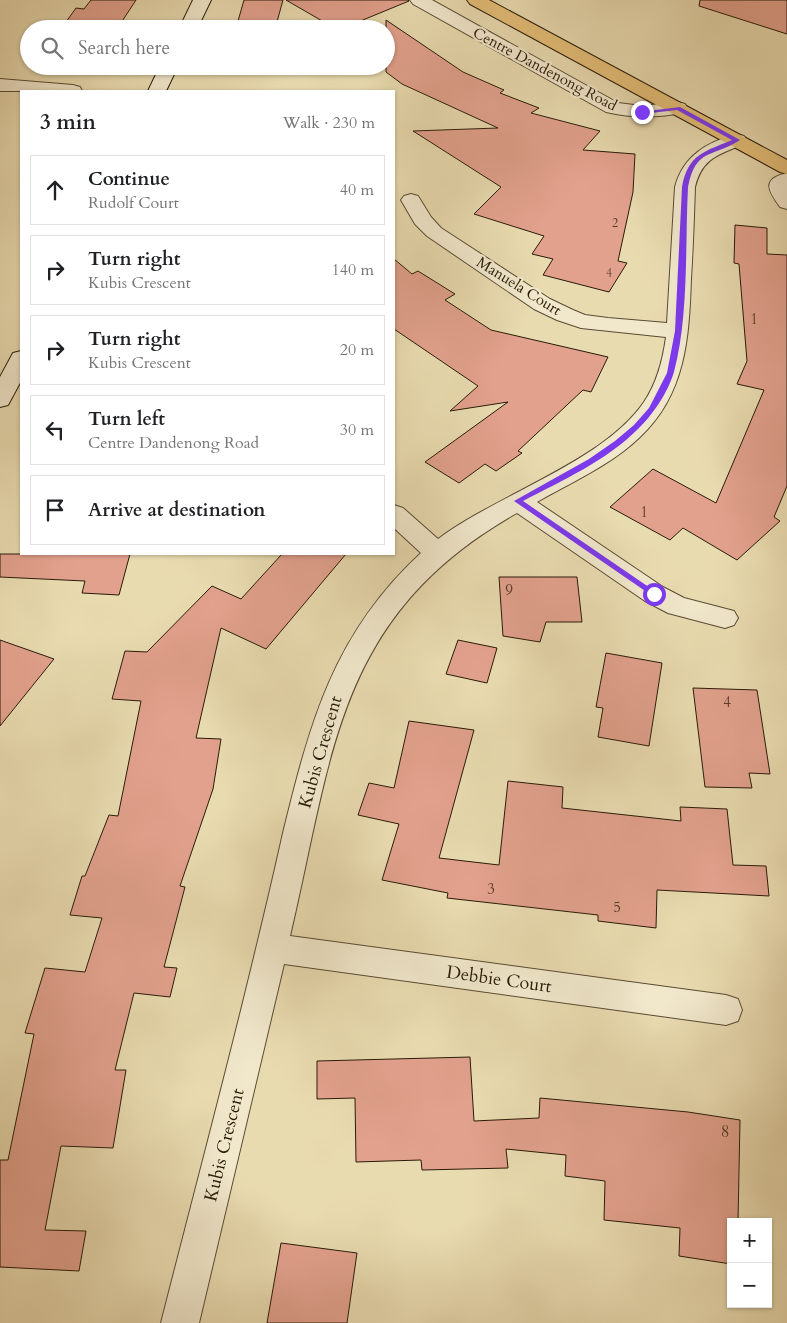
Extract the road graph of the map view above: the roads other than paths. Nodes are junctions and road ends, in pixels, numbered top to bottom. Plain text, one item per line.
1 (202, 0) edge
2 (419, 0) edge
3 (476, 0) edge
4 (192, 20) edge
5 (165, 75) edge
6 (0, 85) edge
7 (61, 90) edge
8 (157, 90) edge
9 (678, 108) junction
10 (737, 140) junction
11 (787, 168) edge
12 (787, 179) edge
13 (411, 200) dead end
14 (787, 203) edge
15 (678, 331) junction
16 (20, 360) edge
17 (0, 400) edge
18 (518, 501) junction
19 (395, 515) edge
20 (438, 553) junction
21 (725, 618) dead end
22 (272, 948) junction
23 (726, 1010) dead end
24 (180, 1323) edge

1 - 4 street
2 - 9 street, Centre Dandenong Road
3 - 9 main road, Centre Dandenong Road
5 - 8 street
6 - 7 street
9 - 10 main road, Centre Dandenong Road
10 - 11 main road, Centre Dandenong Road
10 - 15 street, Kubis Crescent
12 - 14 street
13 - 15 street, Manuela Court
15 - 18 street, Kubis Crescent
16 - 17 street
18 - 20 street, Kubis Crescent
18 - 21 street
19 - 20 street
20 - 22 street, Kubis Crescent
22 - 23 street, Debbie Court
22 - 24 street, Kubis Crescent

